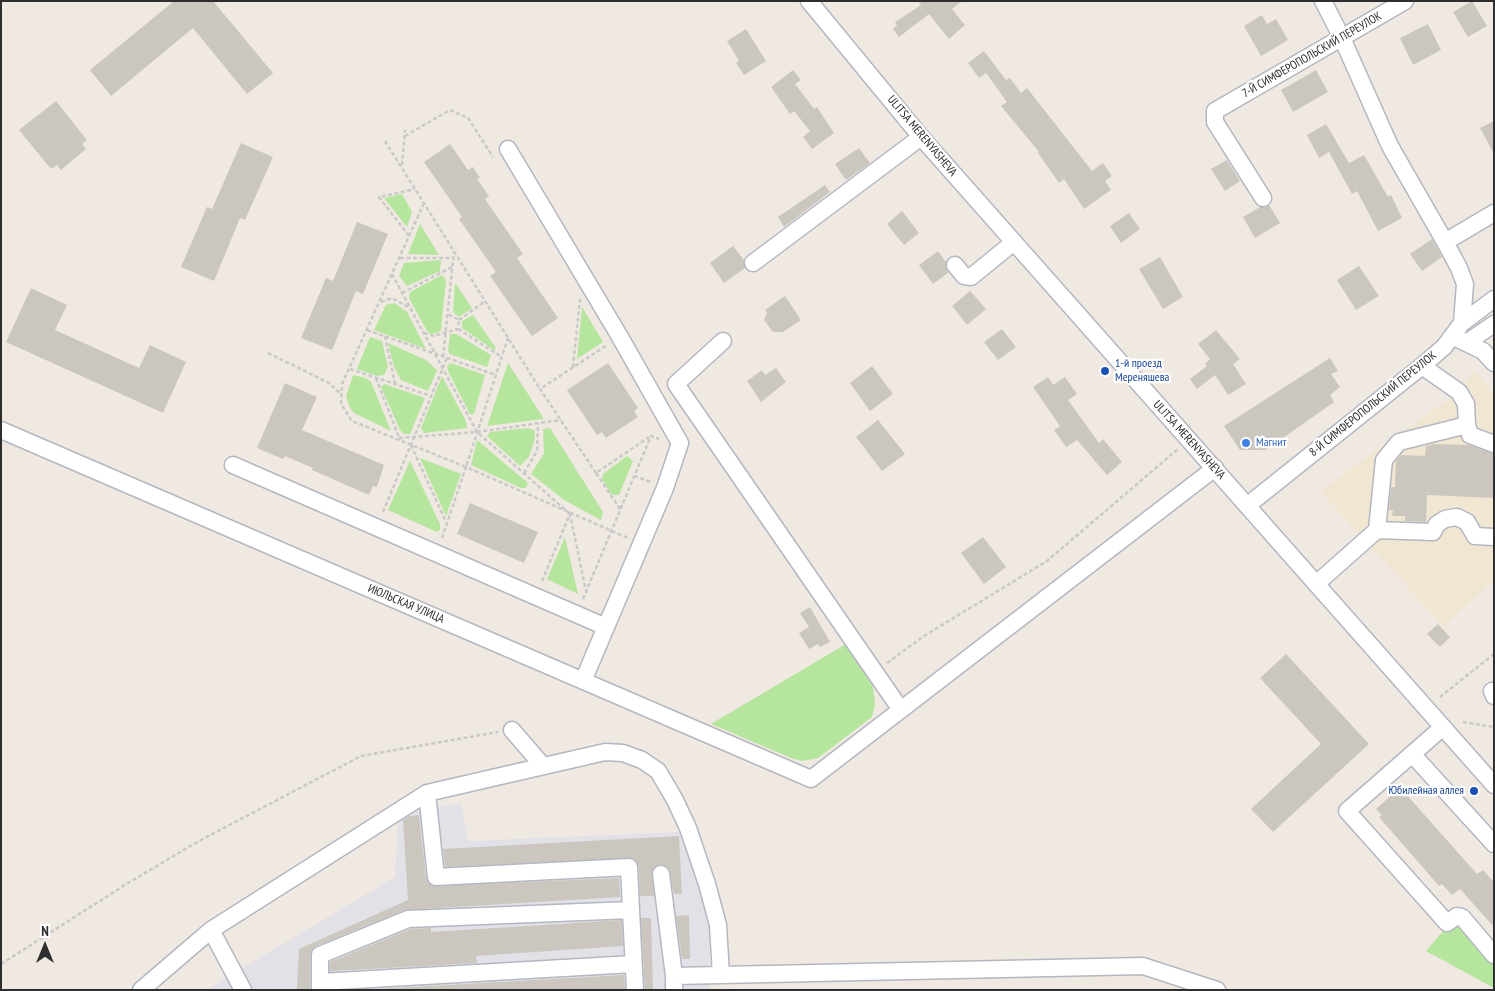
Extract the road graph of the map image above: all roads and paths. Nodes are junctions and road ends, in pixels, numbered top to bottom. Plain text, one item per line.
1 (809, 1) edge
2 (1323, 1) edge
3 (1405, 1) edge
4 (1342, 38) junction
5 (405, 130) dead end
6 (404, 136) junction
7 (921, 137) junction
8 (385, 140) dead end
9 (501, 155) joint
10 (401, 166) junction
11 (415, 188) junction
12 (1263, 198) dead end
13 (424, 203) junction
14 (1494, 213) edge
15 (409, 236) junction
16 (1014, 242) junction
17 (1446, 242) junction
18 (454, 251) junction
19 (399, 258) junction
20 (453, 258) junction
21 (753, 263) dead end
22 (955, 265) dead end
23 (452, 267) junction
24 (392, 274) junction
25 (402, 292) junction
26 (1494, 300) edge
27 (486, 301) junction
28 (379, 302) junction
29 (585, 302) dead end
30 (410, 308) junction
31 (448, 314) junction
32 (458, 320) junction
33 (1494, 324) edge
34 (458, 329) junction
35 (367, 330) junction
36 (446, 332) junction
37 (424, 333) junction
38 (1460, 334) junction
39 (385, 336) junction
40 (620, 336) junction
41 (508, 338) junction
42 (723, 341) dead end
43 (268, 353) dead end
44 (435, 354) junction
45 (443, 357) junction
46 (502, 357) junction
47 (447, 358) junction
48 (1494, 363) edge
49 (1422, 366) junction
50 (573, 367) junction
51 (349, 369) junction
52 (443, 369) junction
53 (496, 375) junction
54 (376, 378) junction
55 (395, 384) junction
56 (540, 389) junction
57 (342, 395) junction
58 (432, 396) junction
59 (561, 420) junction
60 (538, 423) junction
61 (1467, 425) junction
62 (1, 430) edge
63 (476, 432) junction
64 (651, 436) junction
65 (414, 437) junction
66 (400, 439) junction
67 (1189, 440) junction
68 (1494, 444) edge
69 (411, 445) junction
70 (681, 448) junction
71 (232, 464) dead end
72 (466, 467) junction
73 (1215, 468) junction
74 (524, 473) junction
75 (596, 473) junction
76 (1248, 505) junction
77 (620, 509) junction
78 (383, 512) dead end
79 (570, 514) junction
80 (447, 523) junction
81 (1377, 530) junction
82 (611, 532) junction
83 (1494, 537) edge
84 (442, 538) dead end
85 (542, 581) dead end
86 (1316, 584) junction
87 (586, 592) junction
88 (583, 599) dead end
89 (606, 627) junction
90 (1494, 654) edge
91 (874, 672) junction
92 (583, 681) junction
93 (1440, 697) dead end
94 (901, 710) junction
95 (1463, 722) dead end
96 (1443, 727) junction
97 (1494, 727) edge
98 (512, 730) joint
99 (1413, 755) junction
100 (543, 766) junction
101 (1494, 785) edge
102 (427, 794) junction
103 (1494, 844) edge
104 (661, 874) dead end
105 (631, 910) junction
106 (211, 930) junction
107 (1494, 955) edge
108 (1, 964) edge
109 (634, 964) junction
110 (721, 975) junction
111 (674, 983) edge
112 (320, 986) edge
113 (141, 990) edge
114 (244, 990) edge
115 (635, 990) edge
116 (1217, 990) edge

1 - 7 street, ULITSA MERENYASHEVA
2 - 4 street
3 - 4 street, 7-Й СИМФЕРОПОЛЬСКИЙ ПЕРЕУЛОК
4 - 12 street, 7-Й СИМФЕРОПОЛЬСКИЙ ПЕРЕУЛОК
4 - 17 street
5 - 6 path
6 - 9 path
6 - 10 path
7 - 16 street, ULITSA MERENYASHEVA
7 - 21 street
8 - 10 path
9 - 40 street
10 - 11 path
11 - 13 path
11 - 15 path
13 - 15 path
13 - 18 path
14 - 17 street
15 - 19 path
16 - 22 street
16 - 67 street, ULITSA MERENYASHEVA
17 - 38 street
18 - 20 path
18 - 27 path
19 - 20 path
19 - 24 path
20 - 23 path
23 - 25 path
23 - 31 path
24 - 25 path
24 - 28 path
25 - 30 path
26 - 38 street, 8-Й СИМФЕРОПОЛЬСКИЙ ПЕРЕУЛОК
27 - 32 path
27 - 41 path
28 - 30 path
28 - 35 path
29 - 50 path
30 - 37 path
31 - 32 path
31 - 36 path
32 - 34 path
33 - 38 street
34 - 36 path
34 - 46 path
35 - 39 path
35 - 51 path
36 - 37 path
36 - 45 path
37 - 44 path
38 - 48 street
38 - 49 street, 8-Й СИМФЕРОПОЛЬСКИЙ ПЕРЕУЛОК
39 - 44 path
39 - 55 path
40 - 50 path
40 - 70 street
41 - 46 path
41 - 56 path
42 - 91 street
43 - 57 path
44 - 45 path
44 - 52 path
45 - 47 path
46 - 53 path
47 - 52 path
47 - 53 path
49 - 61 street
49 - 76 street, 8-Й СИМФЕРОПОЛЬСКИЙ ПЕРЕУЛОК
50 - 56 path
51 - 54 path
51 - 57 path
52 - 58 path
52 - 63 path
53 - 63 path
54 - 55 path
54 - 66 path
55 - 58 path
56 - 59 path
57 - 66 path
58 - 65 path
59 - 60 path
59 - 75 path
60 - 63 path
60 - 74 path
61 - 68 street
61 - 81 street
62 - 92 street, ИЮЛЬСКАЯ УЛИЦА
63 - 65 path
63 - 72 path
63 - 74 path
64 - 70 path
64 - 75 path
64 - 77 path
65 - 66 path
65 - 69 path
66 - 69 path
67 - 73 street, ULITSA MERENYASHEVA
67 - 91 path
69 - 72 path
69 - 78 path
69 - 80 path
70 - 89 street
71 - 89 street
72 - 79 path
72 - 80 path
73 - 76 street, ULITSA MERENYASHEVA
73 - 94 street
74 - 79 path
75 - 77 path
76 - 86 street, ULITSA MERENYASHEVA
77 - 82 path
79 - 82 path
79 - 85 path
79 - 87 path
80 - 84 path
81 - 83 street
81 - 86 street
82 - 87 path
86 - 96 street, ULITSA MERENYASHEVA
87 - 88 path
89 - 92 street
90 - 93 path
91 - 94 street
92 - 94 street, ИЮЛЬСКАЯ УЛИЦА
95 - 97 path
96 - 99 street
96 - 101 street, ULITSA MERENYASHEVA
98 - 100 street
98 - 108 path
99 - 103 street
99 - 107 street
100 - 102 street
100 - 110 street
102 - 105 street
102 - 106 street
104 - 111 street
105 - 109 street
105 - 112 street
106 - 113 street
106 - 114 street
109 - 112 street
109 - 115 street
110 - 111 street
110 - 116 street

